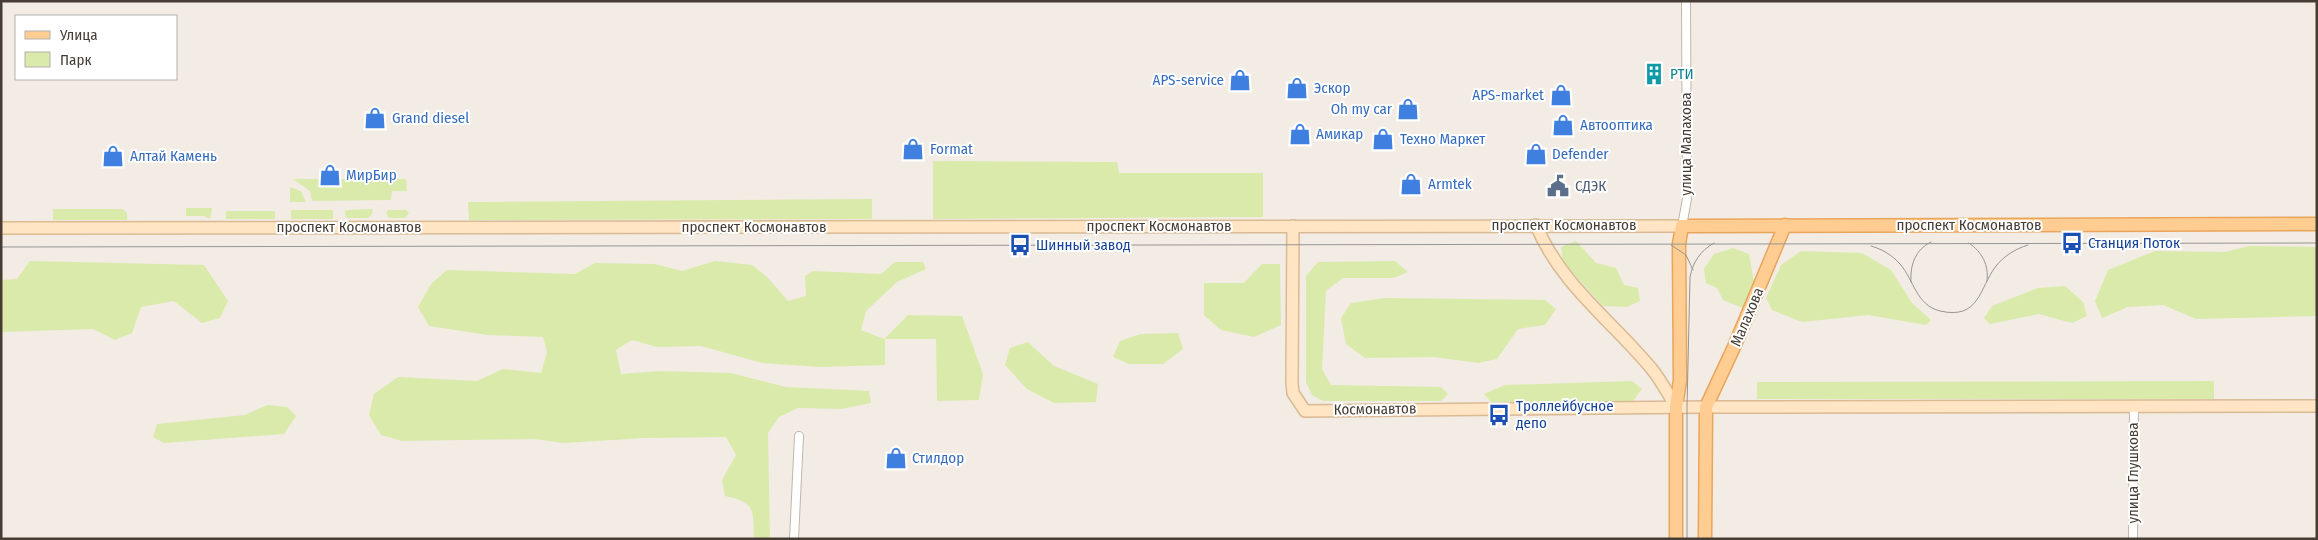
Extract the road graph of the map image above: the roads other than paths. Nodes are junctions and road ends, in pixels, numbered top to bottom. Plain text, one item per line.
1 (1686, 1) edge
2 (2317, 224) edge
3 (1536, 225) junction
4 (1785, 225) junction
5 (1293, 226) junction
6 (1682, 226) junction
7 (1, 228) edge
8 (2317, 406) edge
9 (1676, 407) junction
10 (1706, 407) junction
11 (2134, 407) junction
12 (799, 436) dead end
13 (794, 539) edge
14 (1676, 539) edge
15 (1705, 539) edge
16 (2133, 539) edge

1 - 6 street, улица Малахова
2 - 4 main road, проспект Космонавтов
3 - 5 main road, проспект Космонавтов
3 - 6 main road, проспект Космонавтов
3 - 9 main road
4 - 6 main road, проспект Космонавтов
4 - 10 main road, Малахова
5 - 7 main road, проспект Космонавтов
5 - 9 main road, Космонавтов
6 - 9 main road
8 - 11 main road
9 - 10 main road
9 - 14 main road
10 - 11 main road
10 - 15 main road
11 - 16 street, улица Глушкова
12 - 13 street

